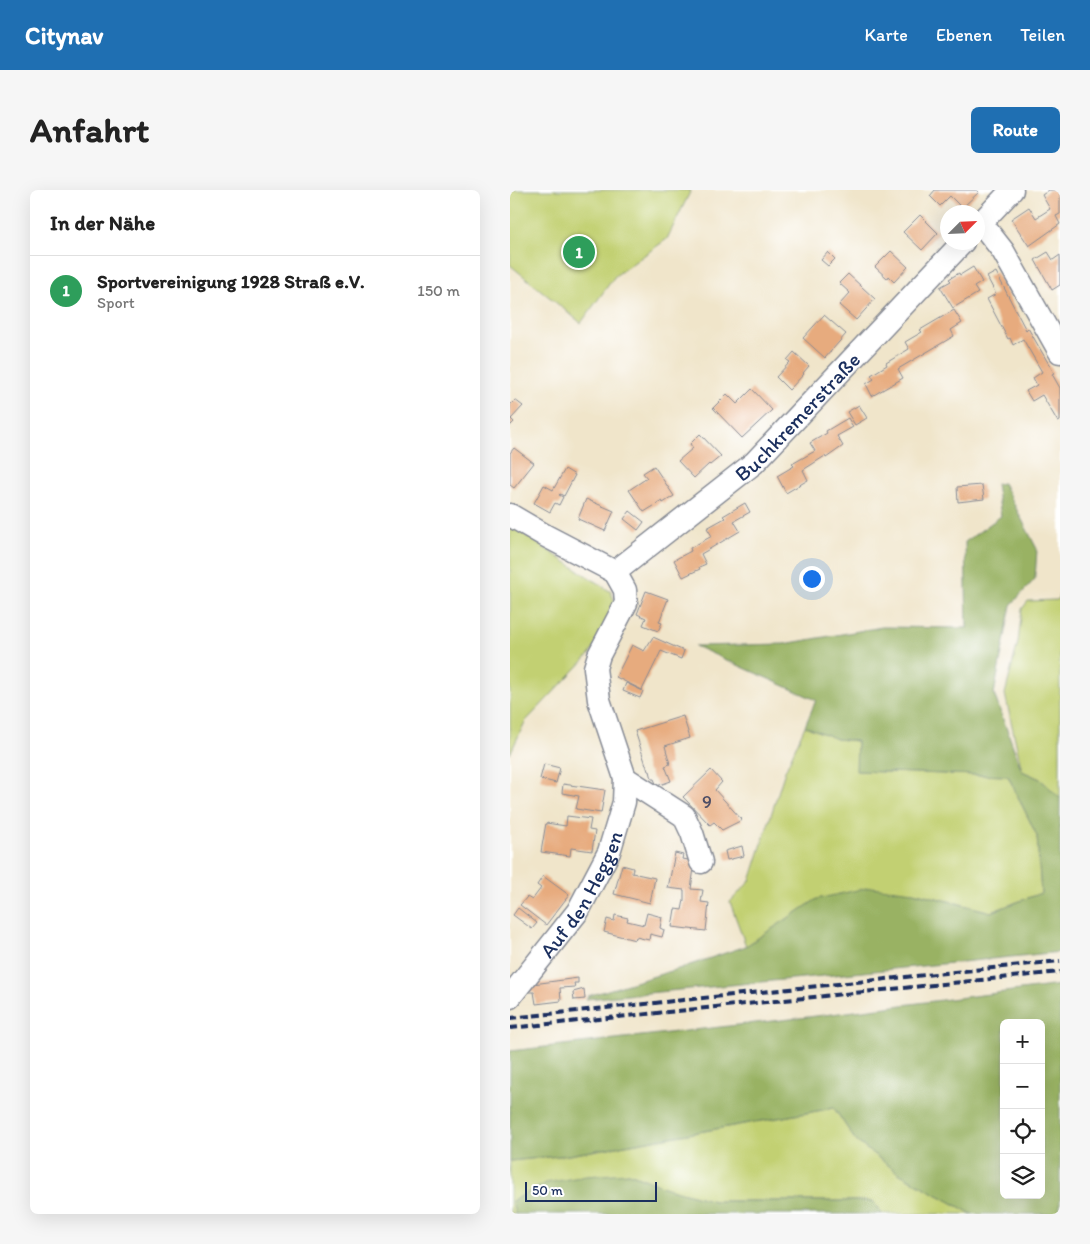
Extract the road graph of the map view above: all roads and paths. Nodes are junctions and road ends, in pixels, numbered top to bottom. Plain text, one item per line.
1 (1012, 190) edge
2 (985, 219) edge
3 (985, 232) edge
4 (955, 250) edge
5 (1060, 352) edge
6 (510, 515) edge
7 (615, 572) junction
8 (625, 778) junction
9 (701, 862) dead end
10 (510, 997) edge

1 - 2 street
3 - 5 street
4 - 7 street, Buchkremerstraße
6 - 7 street
7 - 8 street, Auf den Heggen
8 - 9 street
8 - 10 street, Auf den Heggen

